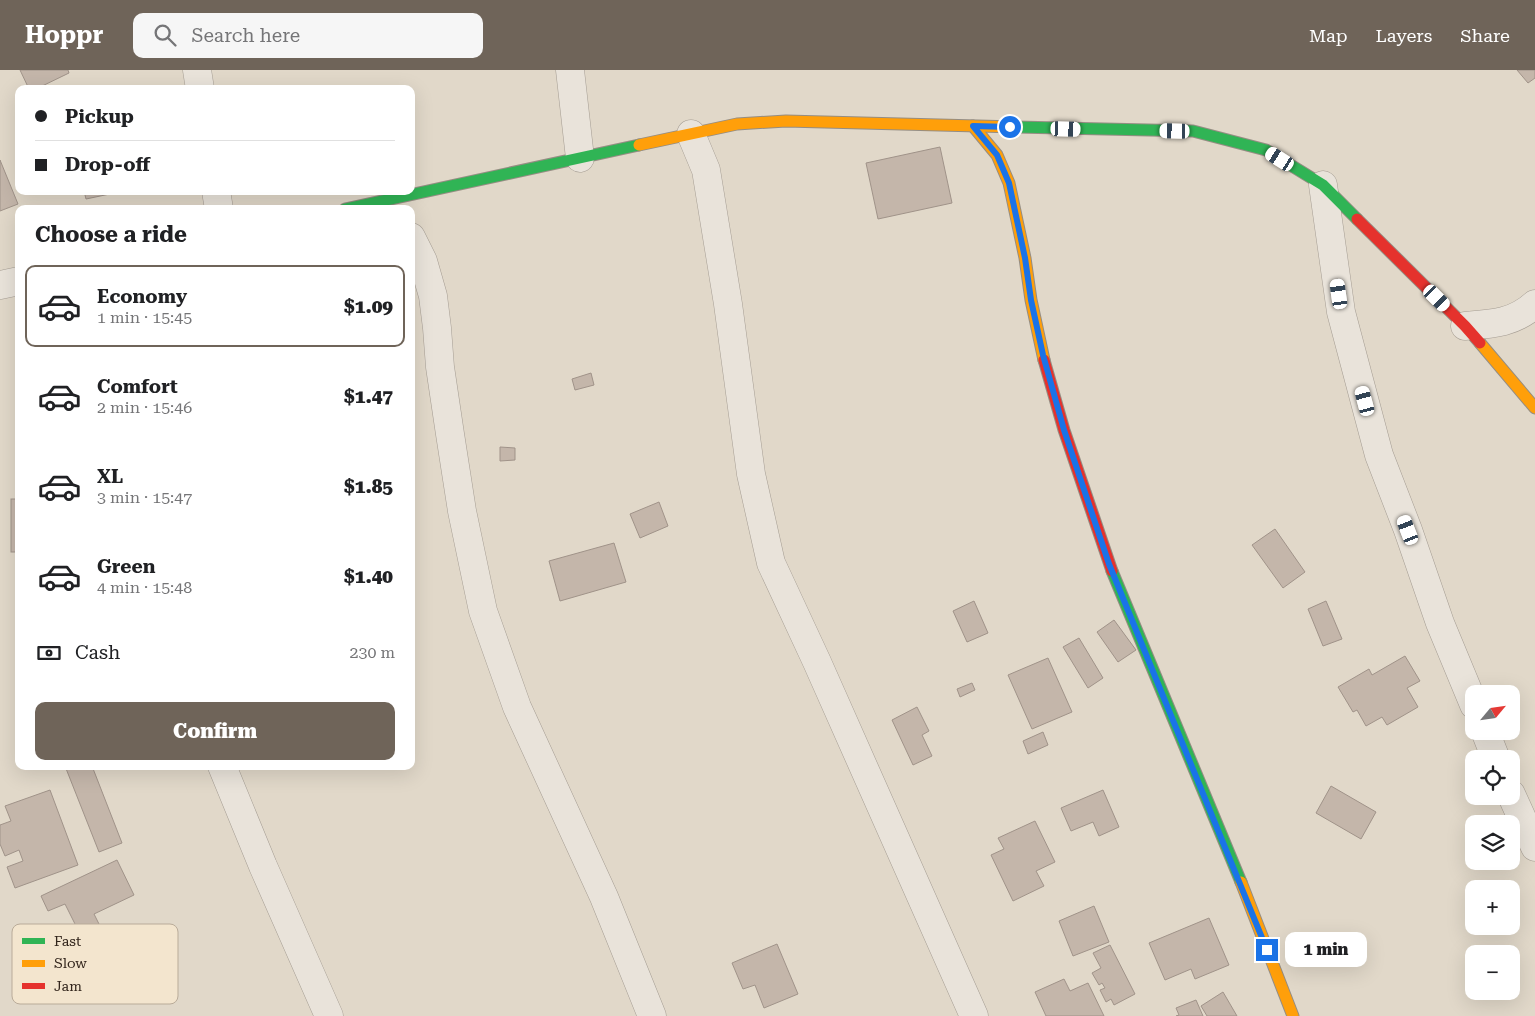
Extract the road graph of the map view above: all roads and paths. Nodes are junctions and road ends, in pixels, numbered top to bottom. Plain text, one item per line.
1 (197, 70) edge
2 (570, 70) edge
3 (199, 85) edge
4 (973, 126) junction
5 (691, 134) junction
6 (580, 158) junction
7 (1323, 185) junction
8 (413, 195) edge
9 (415, 195) edge
10 (379, 205) edge
11 (415, 246) edge
12 (15, 282) edge
13 (0, 285) edge
14 (1535, 304) edge
15 (1465, 326) junction
16 (1535, 408) edge
17 (1466, 685) edge
18 (224, 770) edge
19 (1516, 805) edge
20 (1535, 847) edge
21 (329, 1016) edge
22 (652, 1016) edge
23 (974, 1016) edge
24 (1292, 1016) edge

1 - 3 street
2 - 6 street
4 - 5 street
4 - 7 street
4 - 24 street
5 - 6 street
5 - 23 street
6 - 9 street
7 - 15 street
7 - 17 street
8 - 10 street
11 - 22 street
12 - 13 street
14 - 15 street
15 - 16 street
18 - 21 street
19 - 20 street

